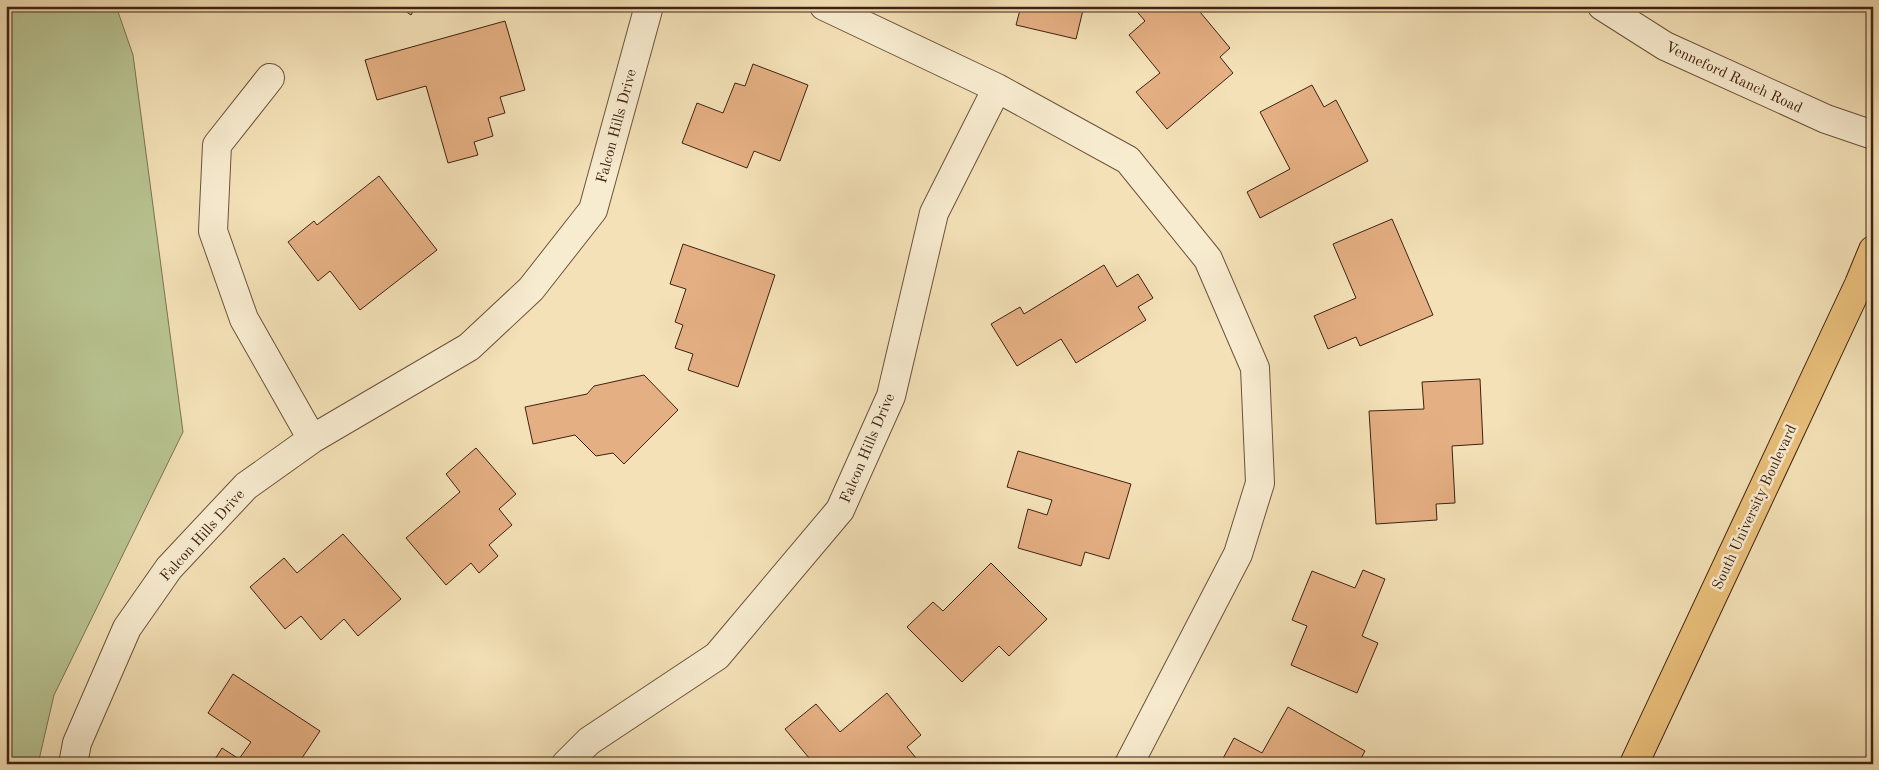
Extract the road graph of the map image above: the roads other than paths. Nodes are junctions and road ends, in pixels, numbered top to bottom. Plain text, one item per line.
1 (649, 6) edge
2 (824, 6) edge
3 (1602, 6) edge
4 (270, 78) dead end
5 (997, 88) junction
6 (1873, 135) edge
7 (1873, 250) edge
8 (312, 439) junction
9 (73, 764) edge
10 (566, 764) edge
11 (1129, 764) edge
12 (1634, 764) edge

1 - 8 street, Falcon Hills Drive
2 - 5 street
3 - 6 street, Venneford Ranch Road
4 - 8 street
5 - 10 street, Falcon Hills Drive
5 - 11 street
7 - 12 main road, South University Boulevard
8 - 9 street, Falcon Hills Drive

